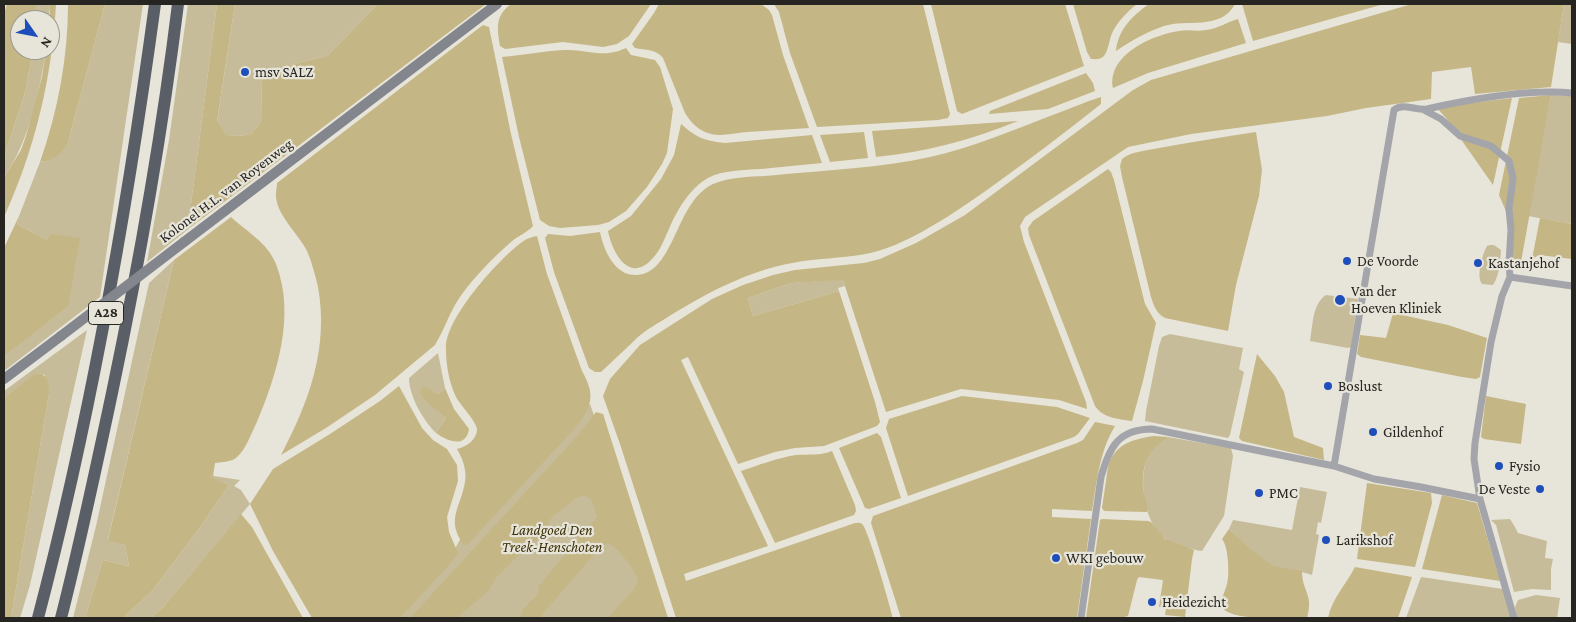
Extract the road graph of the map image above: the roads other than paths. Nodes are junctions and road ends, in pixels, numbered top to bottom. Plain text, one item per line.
1 (155, 4) edge
2 (178, 4) edge
3 (497, 4) edge
4 (1572, 93) edge
5 (1424, 110) junction
6 (1510, 277) junction
7 (1572, 286) edge
8 (4, 379) edge
9 (1334, 466) junction
10 (1480, 499) junction
11 (38, 618) edge
12 (61, 618) edge
13 (1081, 618) edge
14 (1514, 618) edge

1 - 11 highway, A28
2 - 12 highway, A28
3 - 8 street, Kolonel H.L. van Royenweg, bridge
4 - 5 street
5 - 6 street
5 - 9 street
6 - 7 street
6 - 10 street
9 - 10 street
9 - 13 street
10 - 14 street

